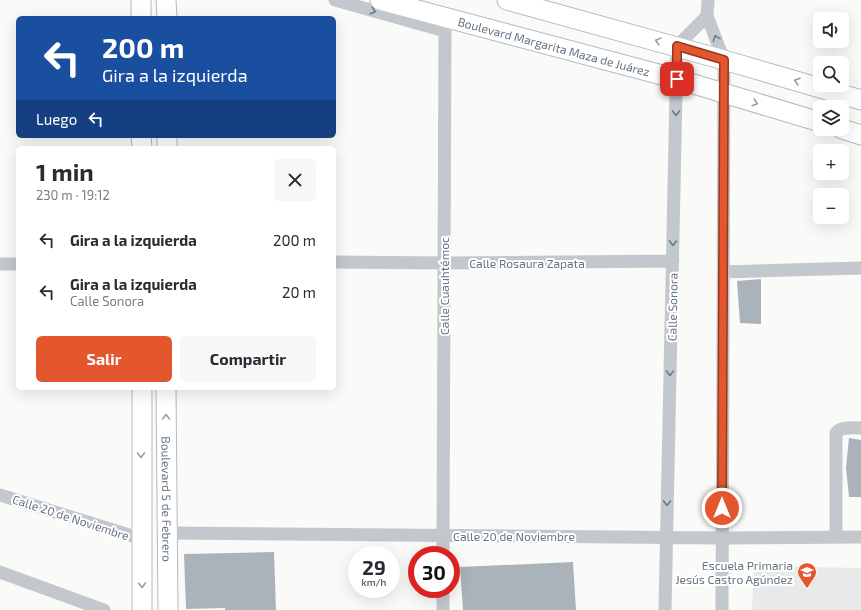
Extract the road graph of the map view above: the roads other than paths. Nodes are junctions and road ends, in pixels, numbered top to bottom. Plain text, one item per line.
1 (141, 0) edge
2 (166, 0) edge
3 (335, 0) edge
4 (380, 0) edge
5 (507, 0) edge
6 (708, 0) edge
7 (141, 16) edge
8 (167, 16) edge
9 (707, 16) junction
10 (445, 24) junction
11 (677, 46) junction
12 (724, 60) junction
13 (677, 79) junction
14 (724, 93) junction
15 (861, 100) edge
16 (813, 120) edge
17 (849, 131) edge
18 (861, 135) edge
19 (673, 261) junction
20 (336, 262) edge
21 (444, 263) junction
22 (0, 264) edge
23 (16, 264) edge
24 (861, 268) edge
25 (723, 272) junction
26 (142, 390) edge
27 (166, 390) edge
28 (861, 428) edge
29 (0, 494) edge
30 (168, 533) junction
31 (443, 535) junction
32 (667, 537) junction
33 (836, 537) junction
34 (861, 537) edge
35 (722, 538) junction
36 (142, 539) junction
37 (443, 546) edge
38 (0, 572) edge
39 (443, 598) edge
40 (104, 610) edge
41 (142, 610) edge
42 (168, 610) edge
43 (443, 610) edge
44 (665, 610) edge
45 (722, 610) edge

1 - 7 main road
2 - 8 main road
3 -> 10 street
4 - 10 main road, Boulevard Margarita Maza de Juárez
11 -> 5 main road
6 - 9 street
9 - 11 street
12 -> 9 street
10 - 13 main road, Boulevard Margarita Maza de Juárez
10 - 21 street, Calle Cuauhtémoc
11 - 12 main road
11 - 13 street, Calle Sonora
12 - 14 street
15 -> 12 main road
13 - 14 main road, Boulevard Margarita Maza de Juárez
13 -> 19 street, Calle Sonora
14 -> 16 main road, Boulevard Margarita Maza de Juárez
14 - 25 street
17 - 18 main road
19 - 21 street, Calle Rosaura Zapata
19 -> 32 street, Calle Sonora
20 - 21 street, Calle Rosaura Zapata
21 - 31 street, Calle Cuauhtémoc
22 - 23 street
24 - 25 street
25 - 35 street
26 -> 36 main road, Boulevard 5 de Febrero
30 -> 27 main road, Boulevard 5 de Febrero
28 - 33 street
29 - 36 street, Calle 20 de Noviembre
30 - 31 street, Calle 20 de Noviembre
30 - 42 main road, Boulevard 5 de Febrero
31 - 32 street, Calle 20 de Noviembre
31 - 37 street, Calle Cuauhtémoc
32 - 35 street, Calle 20 de Noviembre
32 - 44 street, Calle Sonora
33 - 34 street, Calle 20 de Noviembre
33 - 35 street, Calle 20 de Noviembre
35 - 45 street
36 -> 41 main road, Boulevard 5 de Febrero
38 - 40 street
39 - 43 street

